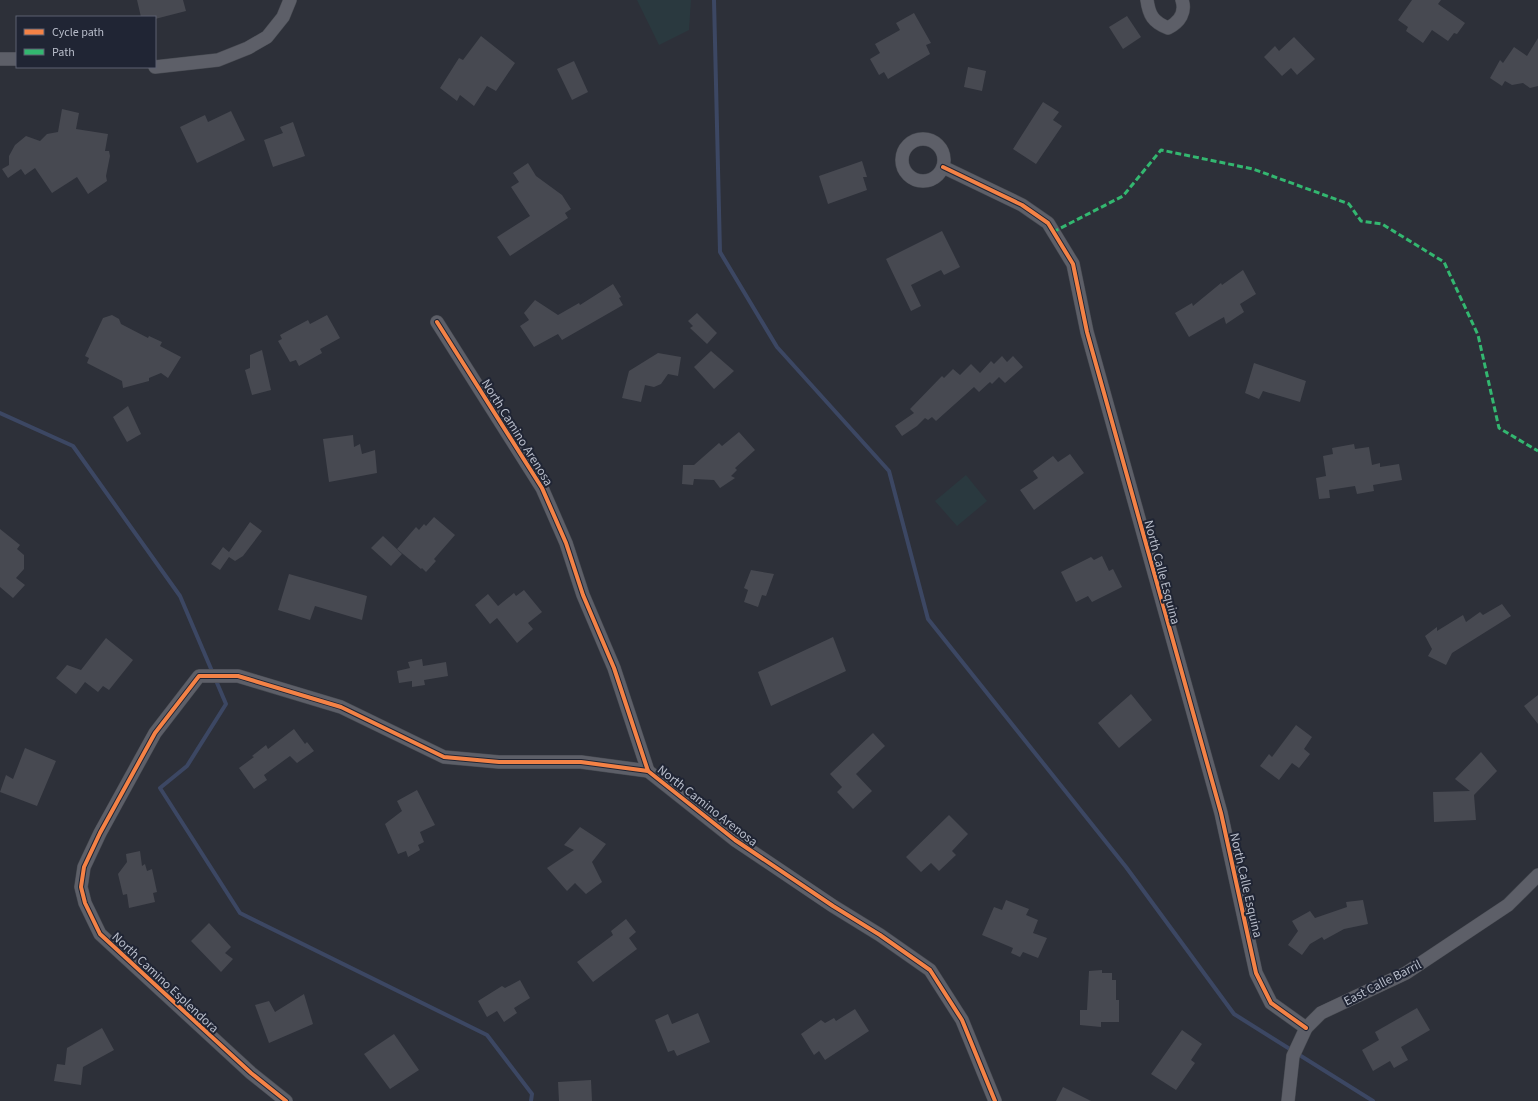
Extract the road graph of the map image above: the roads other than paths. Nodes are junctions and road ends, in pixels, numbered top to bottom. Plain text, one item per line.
1 (290, 0) edge
2 (1147, 0) edge
3 (1182, 0) edge
4 (0, 59) edge
5 (16, 59) edge
6 (156, 67) edge
7 (943, 166) dead end
8 (437, 322) dead end
9 (648, 771) junction
10 (1538, 875) edge
11 (1306, 1028) junction
12 (286, 1101) edge
13 (994, 1101) edge
14 (1288, 1101) edge

1 - 6 street
2 - 3 street
4 - 5 street
7 - 11 street, North Calle Esquina
8 - 9 street, North Camino Arenosa
9 - 12 street, North Camino Esplendora
9 - 13 street, North Camino Arenosa
10 - 11 street, East Calle Barril
11 - 14 street, East Calle Barril

